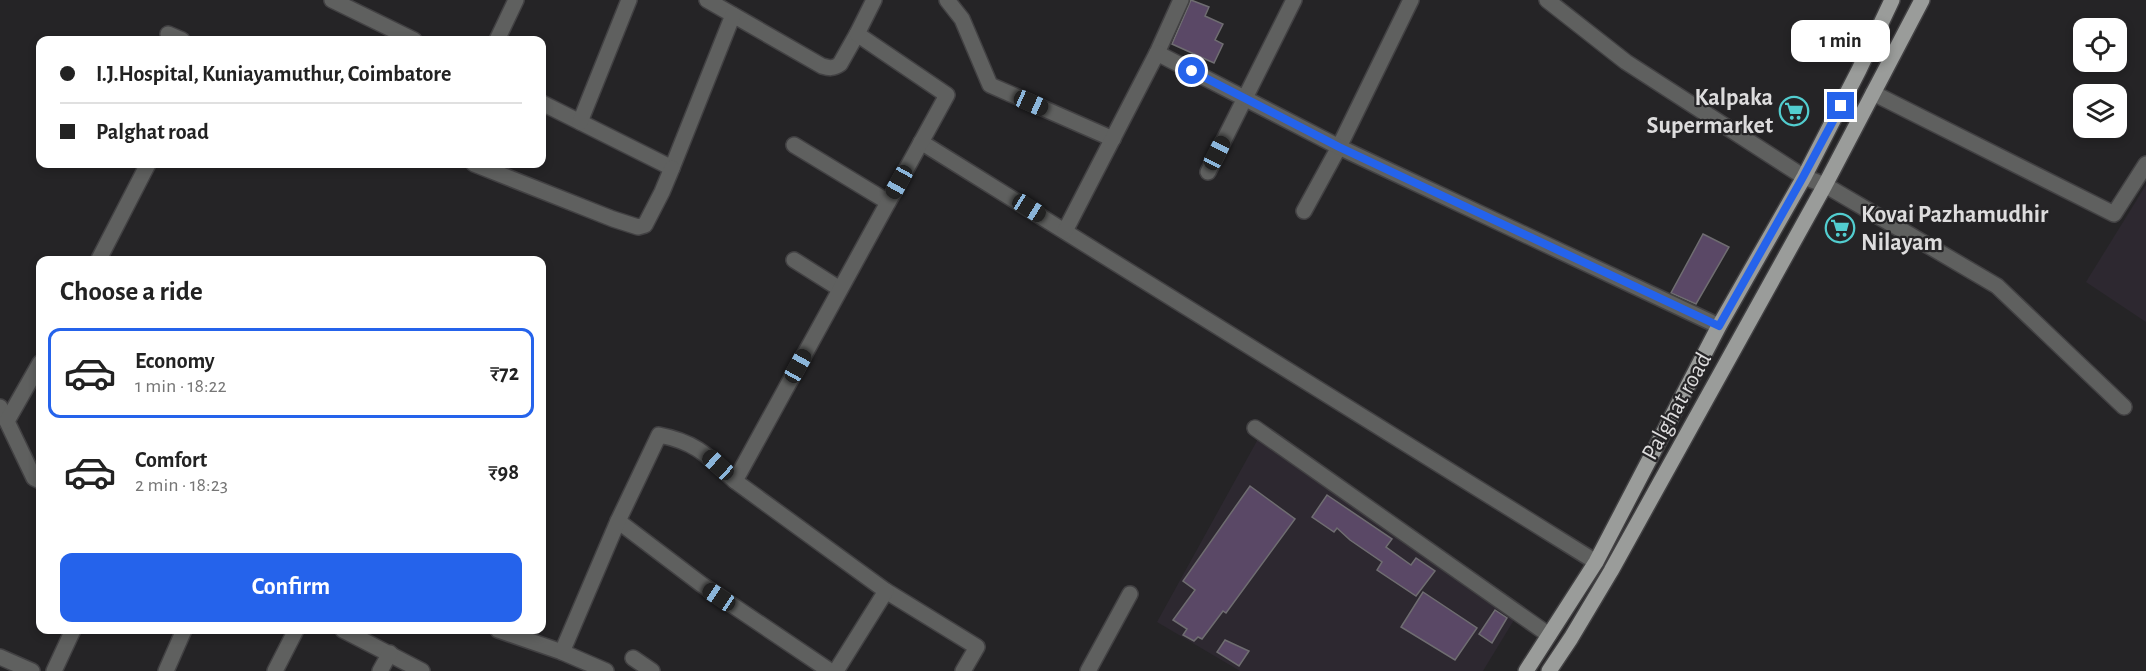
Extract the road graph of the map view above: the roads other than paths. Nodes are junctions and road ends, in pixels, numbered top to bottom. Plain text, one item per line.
1 (332, 0) edge
2 (516, 0) edge
3 (629, 0) edge
4 (707, 0) edge
5 (874, 0) edge
6 (947, 0) edge
7 (1181, 0) edge
8 (1294, 0) edge
9 (1411, 0) edge
10 (1547, 0) edge
11 (1892, 0) edge
12 (1922, 0) edge
13 (733, 15) junction
14 (168, 34) dead end
15 (857, 34) junction
16 (173, 36) edge
17 (406, 36) edge
18 (499, 36) edge
19 (1157, 53) junction
20 (1874, 93) junction
21 (1245, 98) junction
22 (546, 105) edge
23 (580, 122) junction
24 (1113, 139) junction
25 (921, 142) junction
26 (794, 145) dead end
27 (1339, 147) junction
28 (2146, 164) edge
29 (146, 168) edge
30 (484, 168) edge
31 (672, 168) junction
32 (1208, 172) dead end
33 (1803, 177) junction
34 (1825, 185) junction
35 (888, 202) junction
36 (1304, 211) dead end
37 (1065, 231) junction
38 (101, 256) edge
39 (794, 260) dead end
40 (840, 289) junction
41 (1719, 326) junction
42 (36, 369) edge
43 (2124, 408) dead end
44 (3, 414) edge
45 (1255, 428) dead end
46 (36, 479) edge
47 (735, 481) junction
48 (618, 521) junction
49 (1596, 562) junction
50 (886, 591) junction
51 (1130, 594) dead end
52 (71, 634) edge
53 (182, 634) edge
54 (294, 634) edge
55 (351, 634) edge
56 (510, 634) edge
57 (1549, 636) junction
58 (562, 652) junction
59 (390, 653) junction
60 (0, 657) edge
61 (633, 658) dead end
62 (32, 671) edge
63 (54, 671) edge
64 (166, 671) edge
65 (275, 671) edge
66 (380, 671) edge
67 (422, 671) edge
68 (606, 671) edge
69 (652, 671) edge
70 (830, 671) edge
71 (836, 671) edge
72 (963, 671) edge
73 (1088, 671) edge
74 (1527, 671) edge
75 (1549, 671) edge

1 - 17 street
2 - 18 street
3 - 23 street
4 - 13 street
5 - 15 street
6 - 24 street
7 - 19 street
8 - 21 street
9 - 27 street
10 - 33 street
11 - 33 main road, Palghat road
12 - 20 main road, Palghat road
13 - 15 street
13 - 31 street
14 - 16 street
15 - 25 street
19 - 21 street
19 - 24 street
20 - 28 street
20 - 34 main road, Palghat road
21 - 27 street
21 - 32 street
22 - 23 street
23 - 31 street
24 - 37 street
25 - 35 street
25 - 37 street
26 - 35 street
27 - 36 street
27 - 41 street
29 - 38 street
30 - 31 street
33 - 34 street
33 - 41 main road, Palghat road
34 - 43 street
34 - 75 main road, Palghat road
35 - 40 street
37 - 49 street
39 - 40 street
40 - 47 street
41 - 49 main road, Palghat road
42 - 44 street
44 - 46 street
45 - 57 street
47 - 48 street
47 - 50 street
48 - 58 street
48 - 70 street
49 - 57 main road, Palghat road
50 - 71 street
50 - 72 street
51 - 73 street
52 - 63 street
53 - 64 street
54 - 65 street
55 - 59 street
56 - 58 street
57 - 74 main road, Palghat road
58 - 68 street
59 - 66 street
59 - 67 street
60 - 62 street
61 - 69 street

